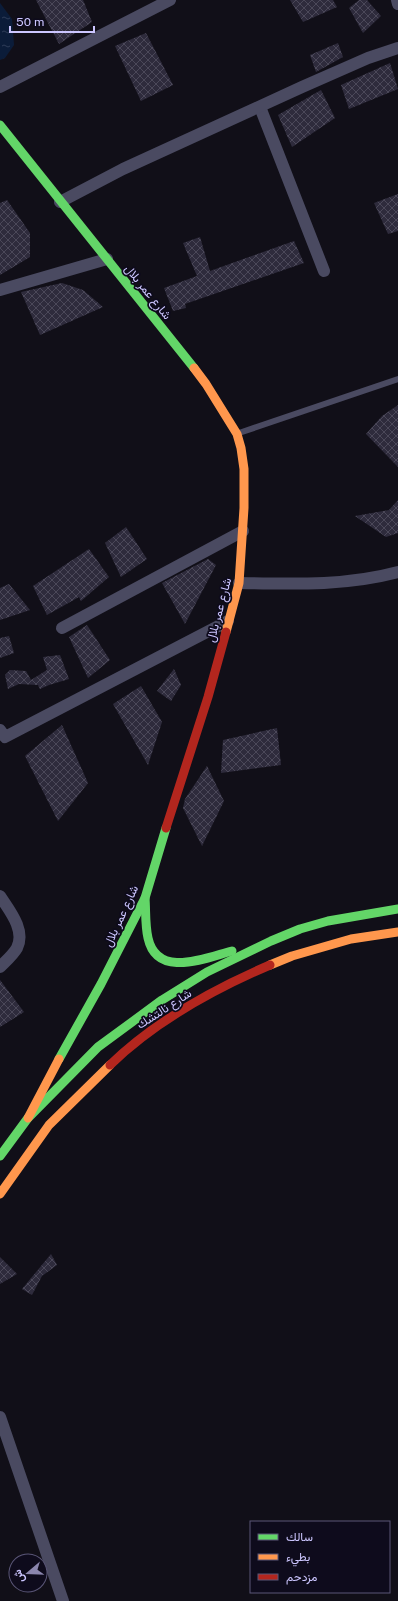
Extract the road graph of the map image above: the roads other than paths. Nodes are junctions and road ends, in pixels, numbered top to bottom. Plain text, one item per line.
1 (170, 0) edge
2 (397, 0) edge
3 (398, 4) edge
4 (396, 50) edge
5 (0, 87) edge
6 (260, 107) junction
7 (0, 125) edge
8 (60, 202) junction
9 (107, 259) junction
10 (324, 271) dead end
11 (0, 290) edge
12 (398, 379) edge
13 (237, 434) junction
14 (243, 531) junction
15 (398, 572) edge
16 (240, 584) junction
17 (228, 621) junction
18 (62, 628) dead end
19 (2, 736) edge
20 (0, 896) edge
21 (145, 898) junction
22 (398, 909) edge
23 (398, 932) edge
24 (271, 940) junction
25 (0, 967) edge
26 (28, 1118) junction
27 (0, 1156) edge
28 (0, 1194) edge
29 (0, 1417) edge
30 (63, 1601) edge

1 - 5 street
2 - 3 street
4 - 6 street
6 - 8 street
6 - 10 street
7 - 8 street, شارع عمر بلال
8 - 9 street, شارع عمر بلال
9 - 11 street
9 - 13 street, شارع عمر بلال
12 - 13 lane
13 - 14 street, شارع عمر بلال
14 - 16 street, شارع عمر بلال
14 - 18 street
15 - 16 street
16 - 17 street, شارع عمر بلال
17 - 19 street
17 - 21 street, شارع عمر بلال
20 - 25 street
21 - 24 street
21 - 26 street, شارع عمر بلال
22 - 24 street, شارع نالتشك
23 - 28 street, شارع نالتشك
24 - 26 street, شارع نالتشك
26 - 27 street, شارع نالتشك
29 - 30 street

